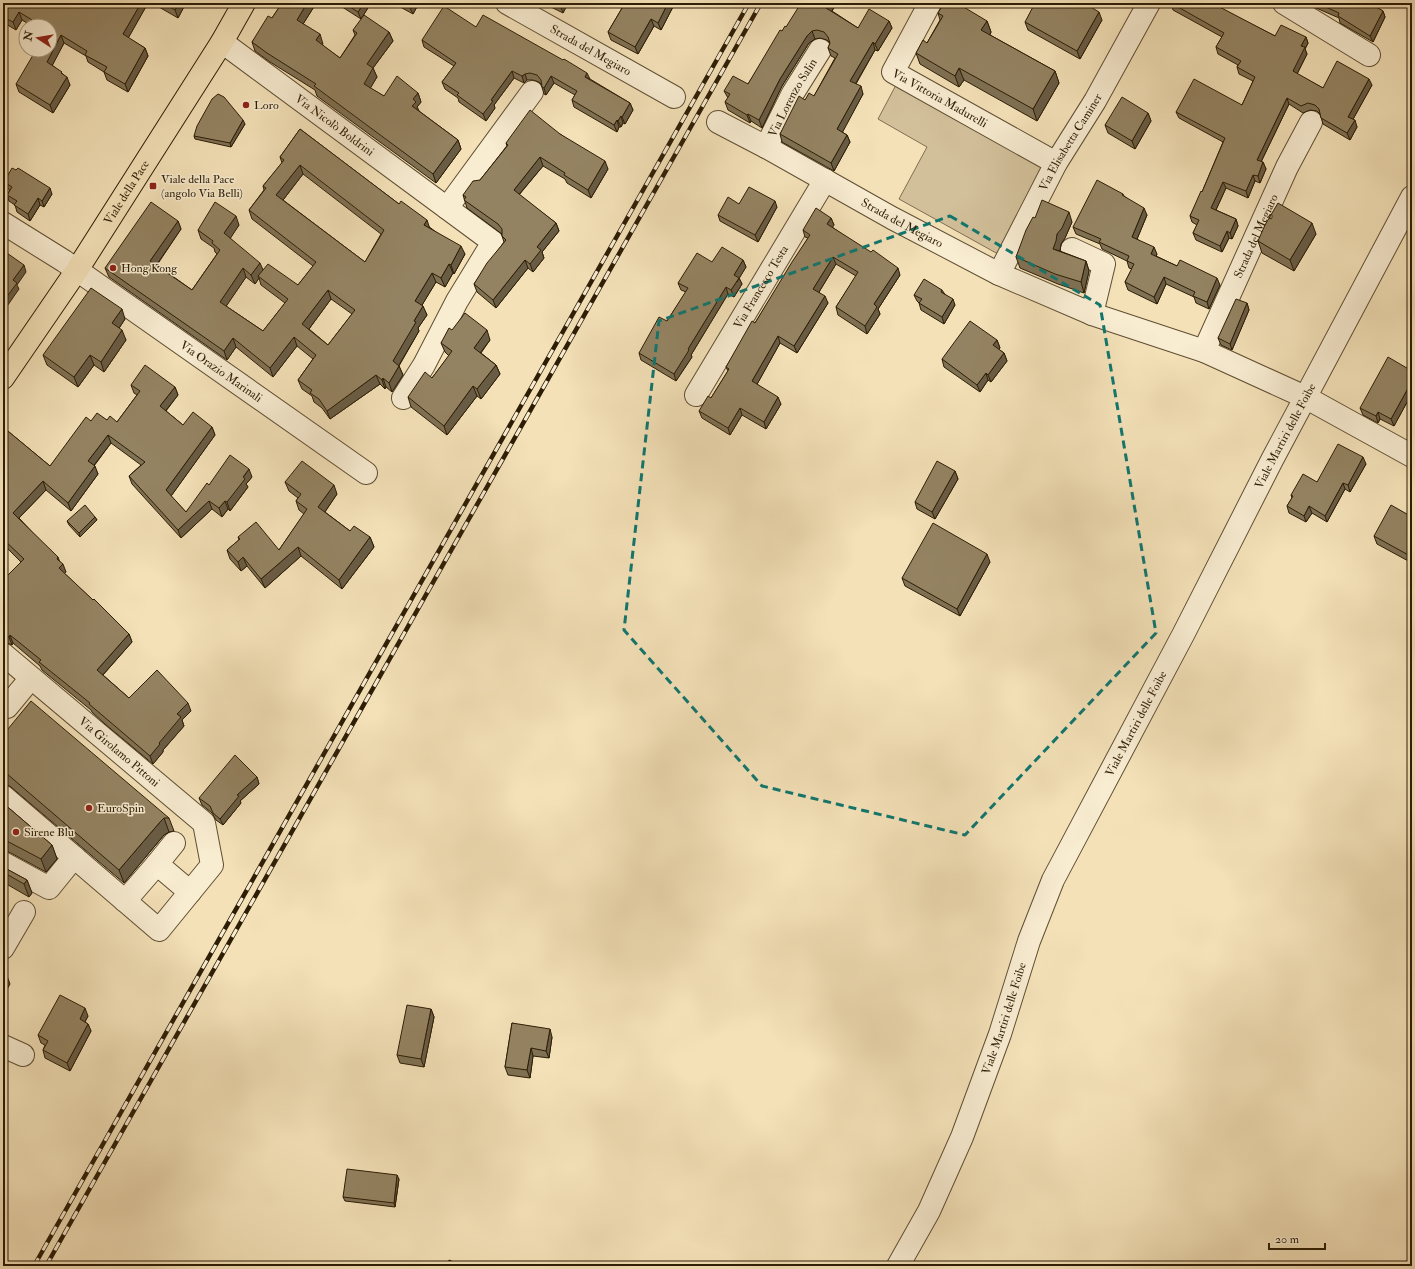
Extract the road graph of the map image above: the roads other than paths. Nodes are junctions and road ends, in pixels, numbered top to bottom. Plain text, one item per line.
1 (244, 3) edge
2 (507, 3) edge
3 (930, 3) edge
4 (1284, 3) edge
5 (1141, 6) edge
6 (222, 42) junction
7 (820, 50) dead end
8 (1369, 55) dead end
9 (532, 92) dead end
10 (674, 97) dead end
11 (718, 122) dead end
12 (1311, 122) dead end
13 (766, 146) junction
14 (1056, 162) junction
15 (825, 180) junction
16 (1412, 197) edge
17 (447, 208) junction
18 (3, 222) edge
19 (1072, 250) dead end
20 (77, 270) junction
21 (999, 274) junction
22 (1092, 314) junction
23 (1204, 351) junction
24 (3, 378) edge
25 (696, 395) dead end
26 (1305, 397) junction
27 (403, 398) dead end
28 (1412, 456) edge
29 (366, 473) dead end
30 (3, 654) edge
31 (31, 678) junction
32 (4, 710) edge
33 (3, 796) edge
34 (174, 842) dead end
35 (74, 857) junction
36 (3, 863) edge
37 (156, 864) junction
38 (190, 892) junction
39 (125, 901) junction
40 (24, 912) dead end
41 (3, 948) edge
42 (3, 1046) edge
43 (23, 1055) dead end
44 (898, 1266) edge

1 - 6 main road, Viale della Pace
2 - 10 street, Strada del Megiaro
3 - 14 street, Via Vittoria Madurelli
4 - 8 street
5 - 14 street, Via Elisabetta Caminer
6 - 17 street, Via Nicolò Boldrini
6 - 20 main road, Viale della Pace
7 - 13 street, Via Lorenzo Salin
9 - 17 street
11 - 13 street, Strada del Megiaro
12 - 23 street, Strada del Megiaro
13 - 15 street, Strada del Megiaro
14 - 21 street, Via Elisabetta Caminer
15 - 21 street, Strada del Megiaro
15 - 25 street, Via Francesco Testa
16 - 26 street, Viale Martiri delle Foibe
17 - 27 street, Via Nicolò Boldrini
18 - 20 street, Via Orazio Marinali
19 - 22 street
20 - 24 main road, Viale della Pace
20 - 29 street, Via Orazio Marinali
21 - 22 street, Strada del Megiaro
22 - 23 street, Strada del Megiaro
23 - 26 street, Strada del Megiaro
26 - 28 street, Strada del Megiaro
26 - 44 street, Viale Martiri delle Foibe
30 - 31 street, Via Girolamo Pittoni
31 - 32 street
31 - 38 street, Via Girolamo Pittoni
33 - 35 street
34 - 37 street
35 - 36 street
35 - 39 street
37 - 38 street
37 - 39 street
38 - 39 street
40 - 41 street
42 - 43 street

